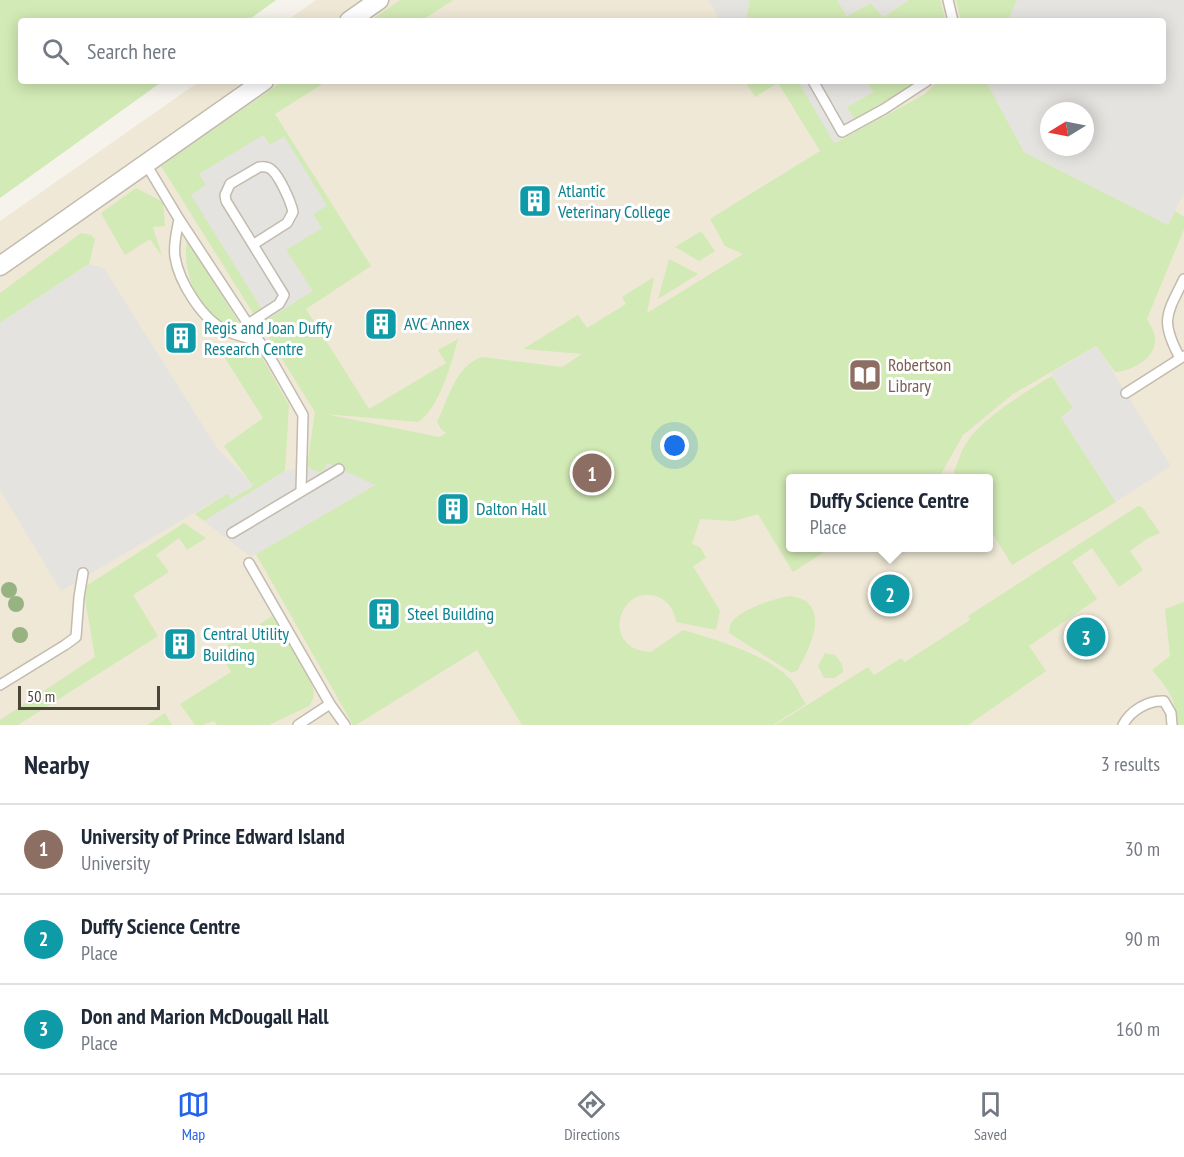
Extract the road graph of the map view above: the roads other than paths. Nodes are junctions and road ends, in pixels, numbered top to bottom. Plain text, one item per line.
1 (379, 0) edge
2 (948, 0) edge
3 (353, 18) edge
4 (952, 18) edge
5 (260, 84) edge
6 (815, 84) edge
7 (922, 84) edge
8 (146, 164) junction
9 (179, 219) junction
10 (254, 244) junction
11 (0, 266) edge
12 (1184, 279) edge
13 (248, 324) junction
14 (258, 341) junction
15 (1182, 357) edge
16 (1126, 393) dead end
17 (339, 469) dead end
18 (301, 491) junction
19 (232, 533) dead end
20 (249, 563) dead end
21 (83, 573) dead end
22 (0, 685) edge
23 (330, 704) junction
24 (298, 725) edge
25 (345, 725) edge
26 (1123, 725) edge
27 (1172, 725) edge

1 - 3 street
2 - 4 lane
5 - 8 street
6 - 7 lane
8 - 9 lane
8 - 11 street
9 - 13 lane
9 - 14 lane
10 - 10 lane
10 - 13 lane
12 - 15 lane
13 - 14 lane
14 - 18 lane
15 - 16 lane
17 - 18 lane
18 - 19 lane
20 - 23 lane
21 - 22 lane
23 - 24 lane
23 - 25 lane
26 - 27 lane

